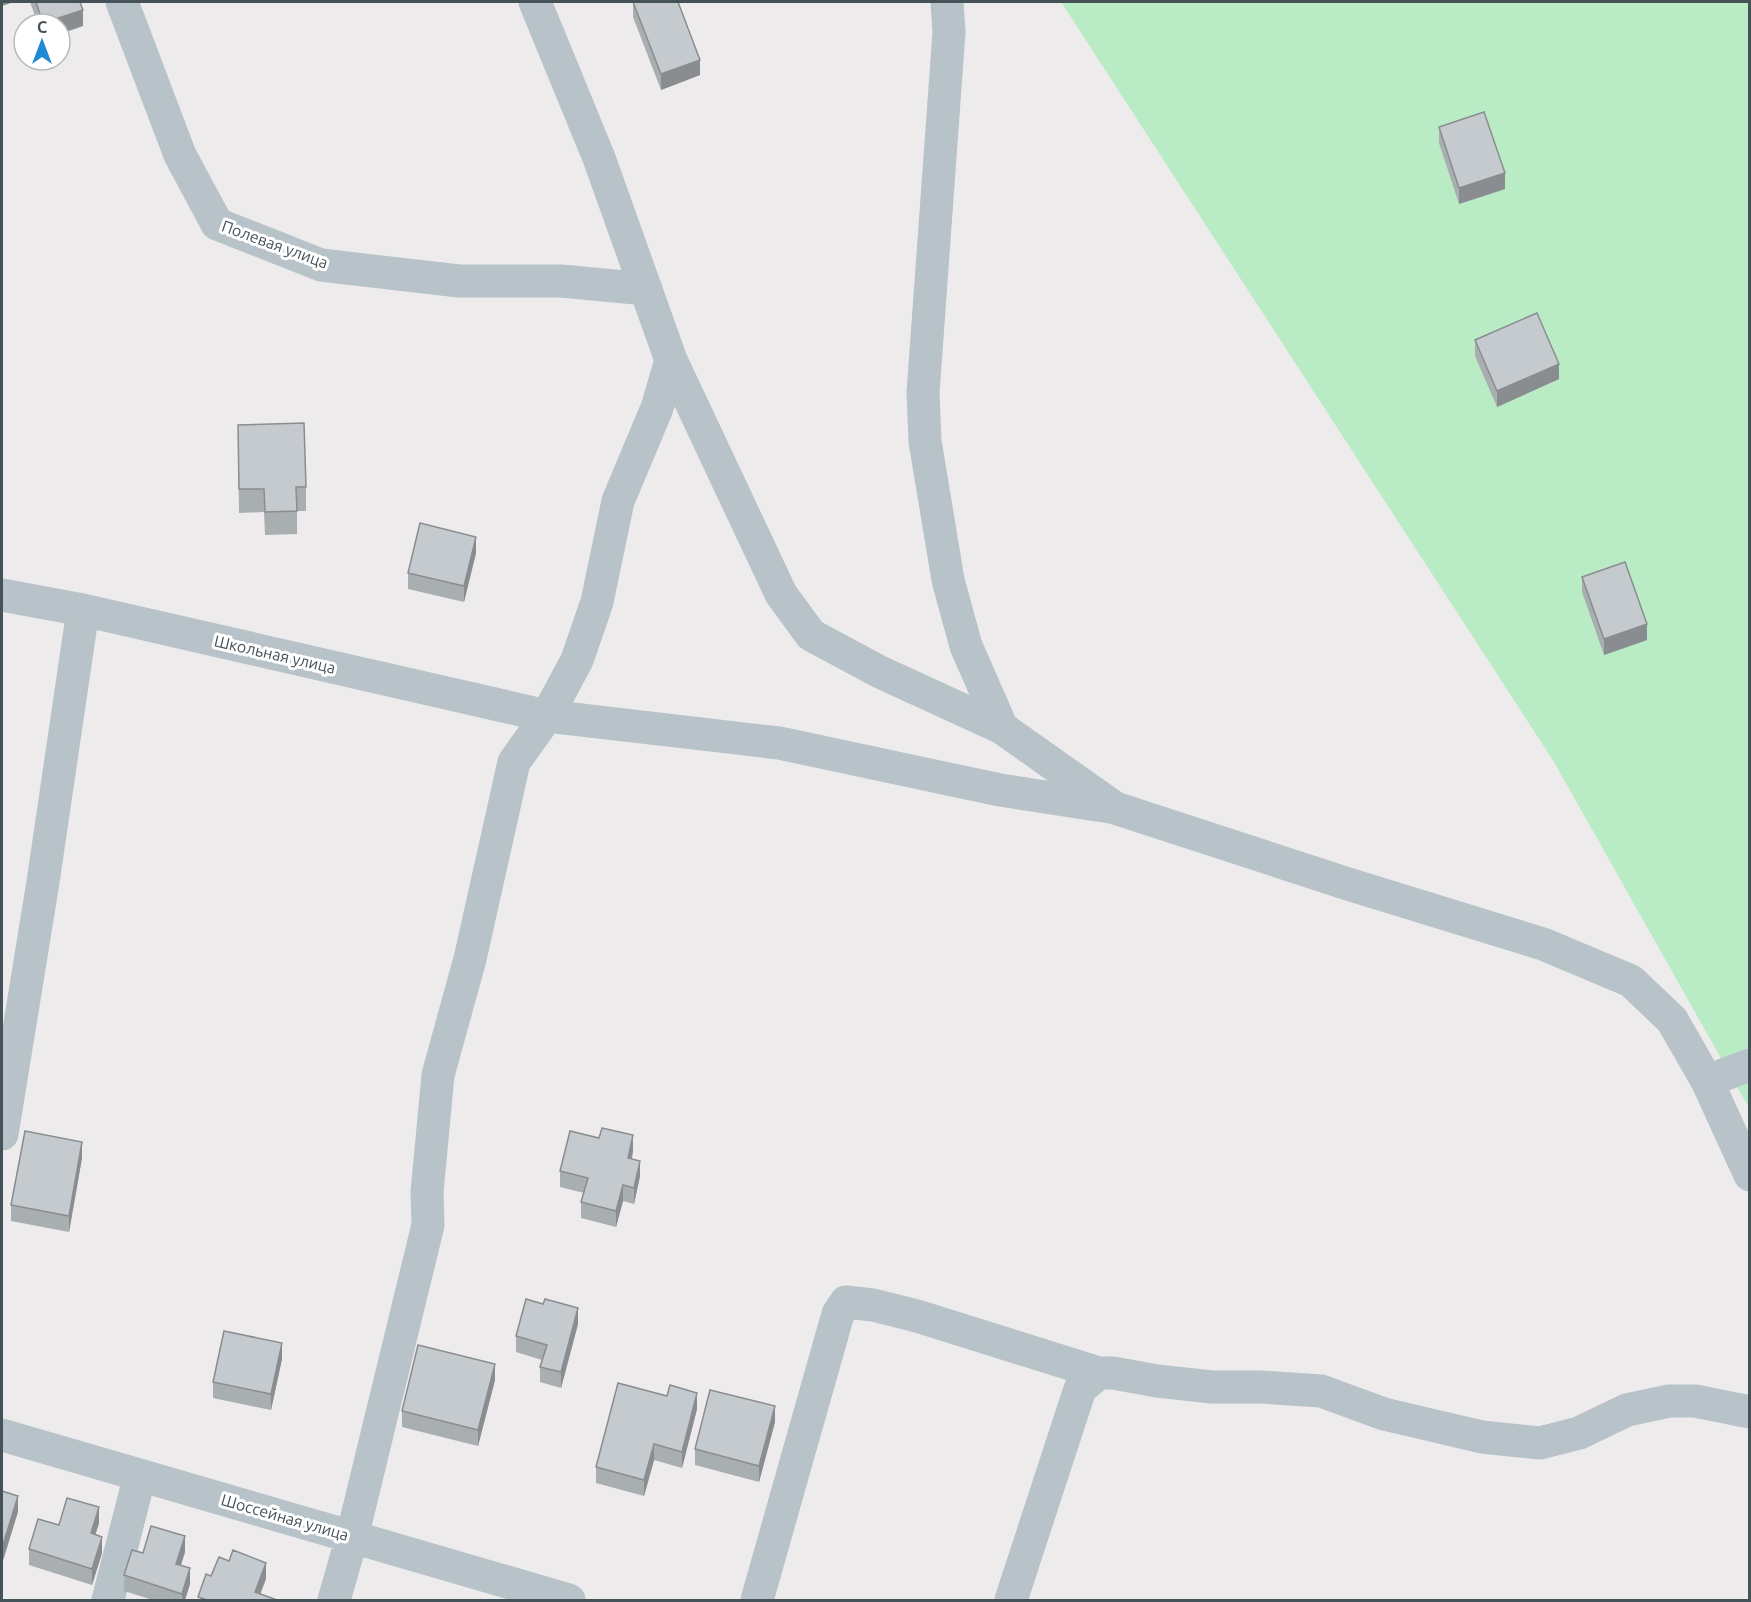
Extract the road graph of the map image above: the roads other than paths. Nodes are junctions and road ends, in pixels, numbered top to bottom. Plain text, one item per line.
1 (122, 2) edge
2 (535, 2) edge
3 (947, 2) edge
4 (646, 290) junction
5 (671, 360) junction
6 (2, 595) edge
7 (82, 610) junction
8 (548, 717) junction
9 (1002, 728) junction
10 (1115, 808) junction
11 (1749, 1065) edge
12 (1707, 1081) junction
13 (2, 1134) edge
14 (1749, 1175) edge
15 (1099, 1373) junction
16 (1749, 1412) edge
17 (2, 1435) edge
18 (140, 1475) junction
19 (352, 1537) junction
20 (108, 1600) edge
21 (334, 1600) edge
22 (569, 1600) edge
23 (757, 1600) edge
24 (1011, 1600) edge

1 - 4 street, Полевая улица
2 - 4 street
3 - 9 street
4 - 5 street
5 - 8 street
5 - 9 street
6 - 7 street, Школьная улица
7 - 8 street, Школьная улица
7 - 13 street
8 - 10 street, Школьная улица
8 - 19 street
9 - 10 street
10 - 12 street
11 - 12 street
12 - 14 street
15 - 16 street
15 - 23 street
15 - 24 street
17 - 18 street, Шоссейная улица
18 - 19 street, Шоссейная улица
18 - 20 street
19 - 21 street
19 - 22 street, Шоссейная улица

